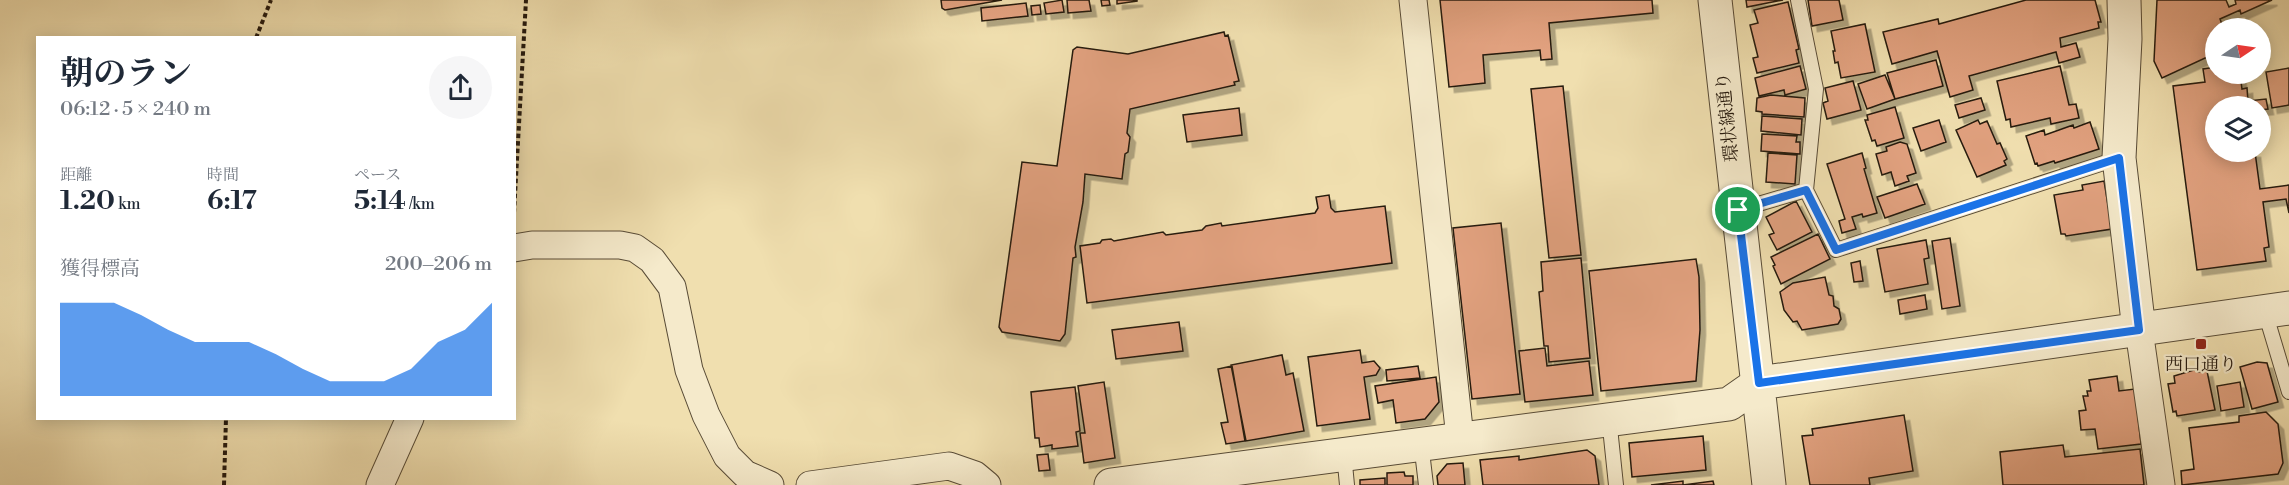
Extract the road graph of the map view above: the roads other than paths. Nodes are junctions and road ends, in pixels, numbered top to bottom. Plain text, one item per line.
1 (1413, 0) edge
2 (1715, 0) edge
3 (1798, 0) edge
4 (2124, 0) edge
5 (2119, 158) junction
6 (1806, 190) junction
7 (1738, 210) junction
8 (516, 248) edge
9 (2277, 310) edge
10 (2139, 330) junction
11 (1759, 383) junction
12 (2289, 393) edge
13 (1609, 418) junction
14 (409, 420) edge
15 (1460, 438) junction
16 (1421, 444) junction
17 (1346, 469) edge
18 (380, 485) edge
19 (770, 485) edge
20 (810, 485) edge
21 (987, 485) edge
22 (1111, 485) edge
23 (1426, 485) edge
24 (1616, 485) edge
25 (1769, 485) edge
26 (2161, 485) edge

1 - 15 street
2 - 7 street, 環状線通り
3 - 6 lane
4 - 5 street
5 - 6 lane
5 - 10 street
6 - 7 lane
7 - 11 street, 環状線通り
8 - 19 street
9 - 10 street
9 - 12 lane
10 - 11 street
10 - 26 street
11 - 13 street
11 - 25 street, 環状線通り
13 - 15 street
13 - 24 lane
14 - 18 street
15 - 16 street
16 - 17 street
16 - 23 lane
17 - 22 street
20 - 21 street

